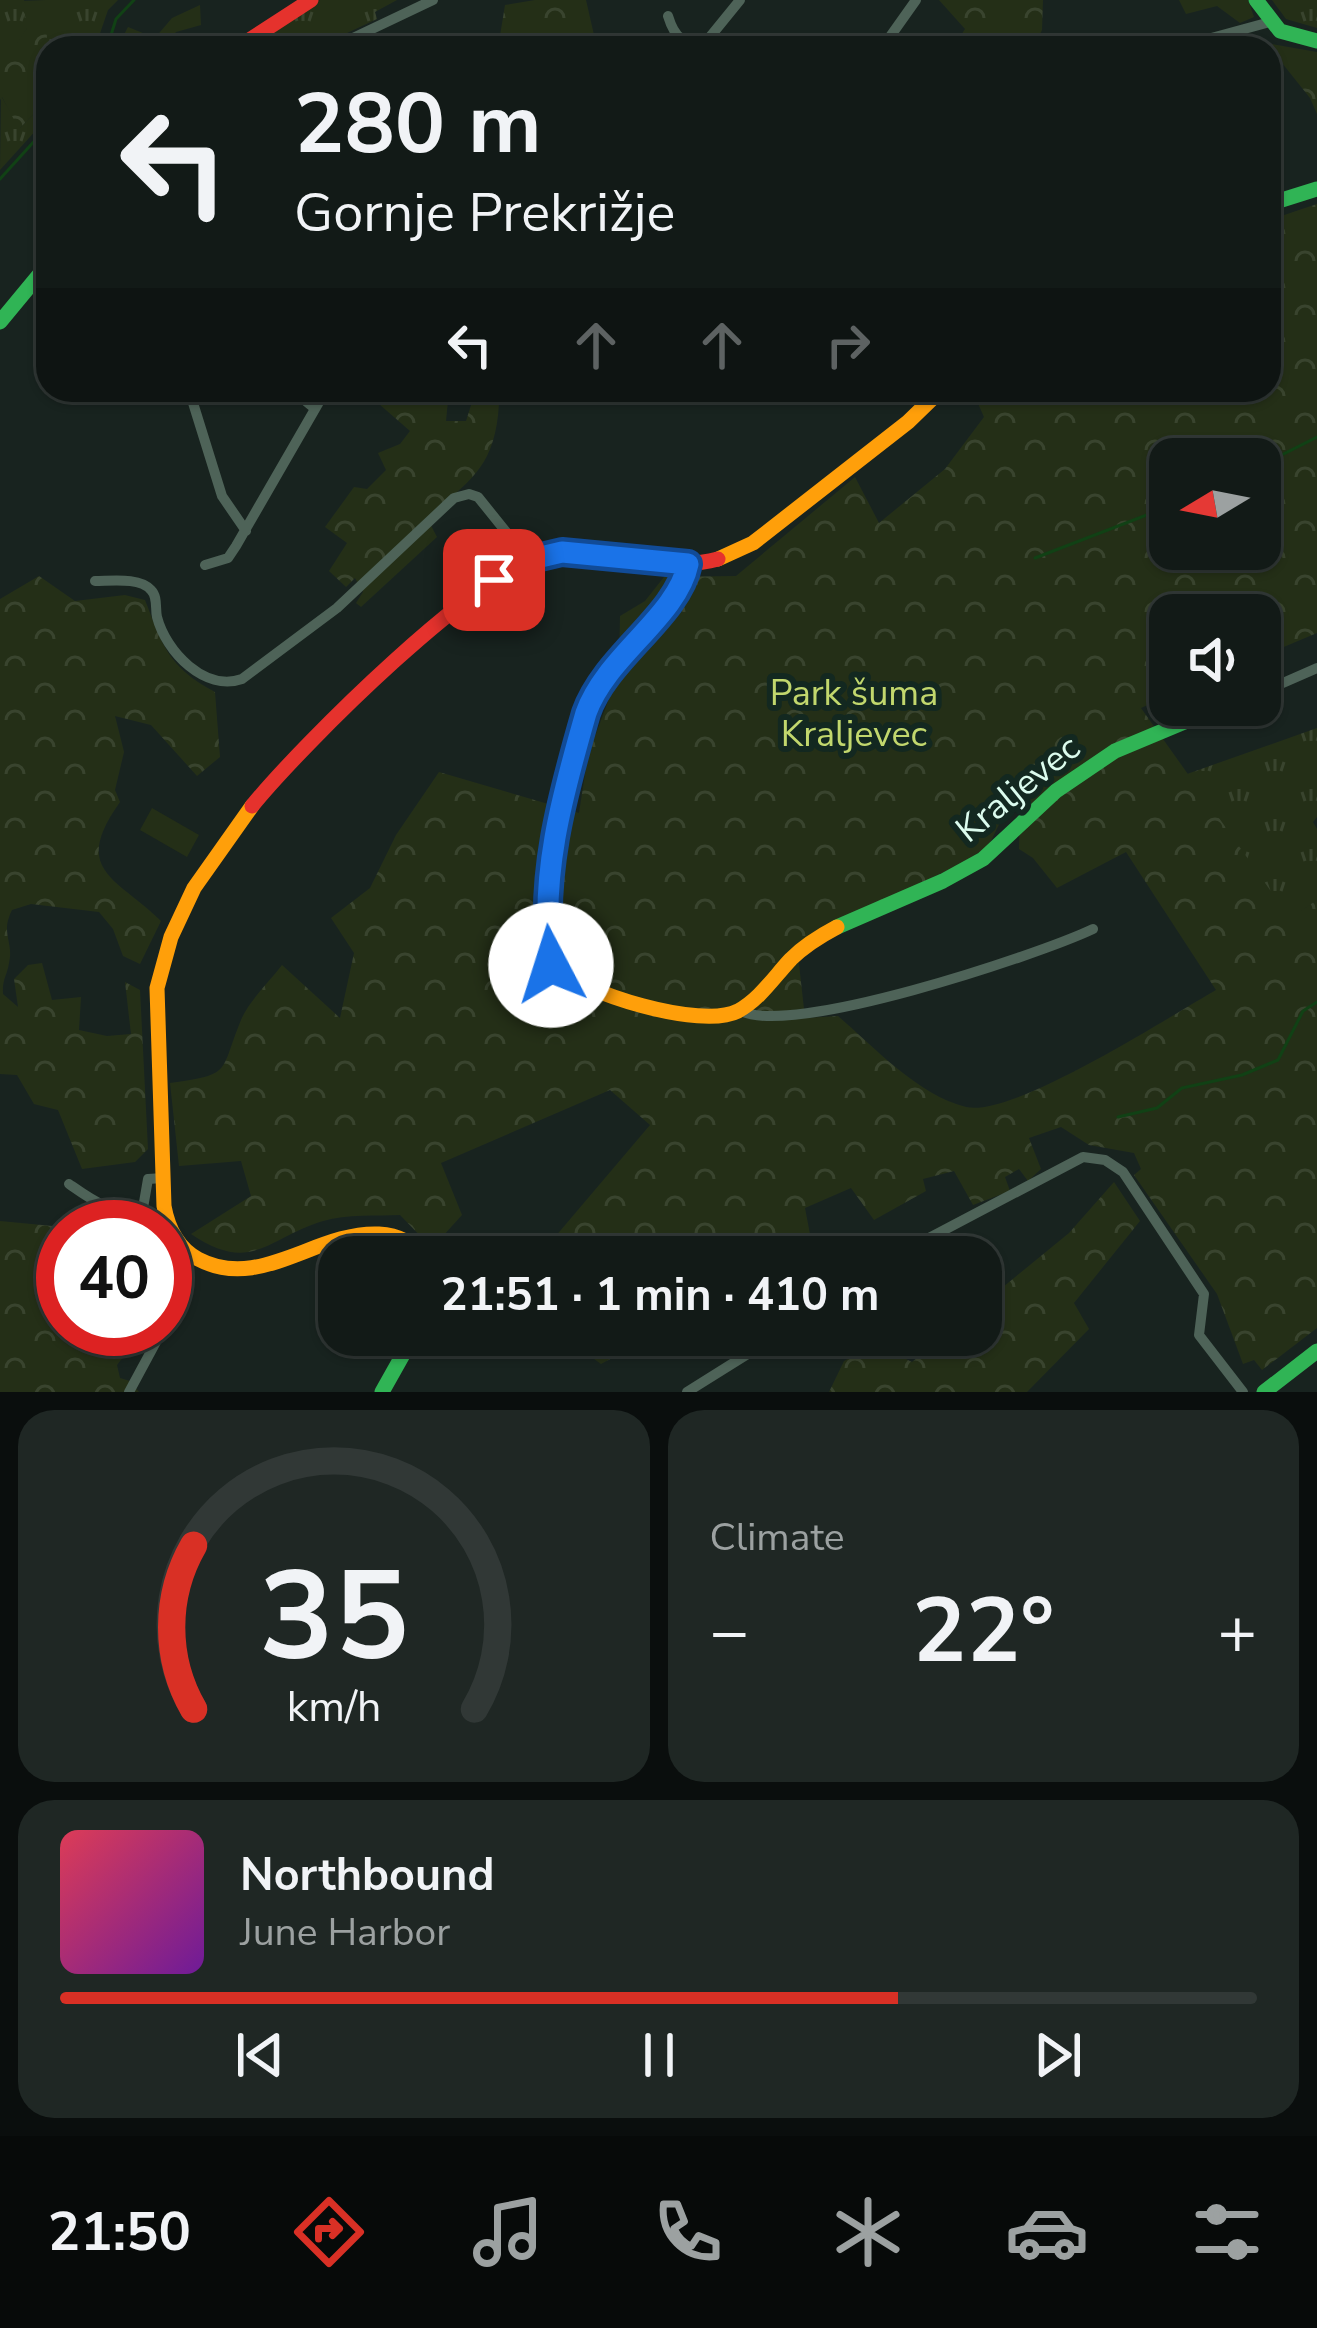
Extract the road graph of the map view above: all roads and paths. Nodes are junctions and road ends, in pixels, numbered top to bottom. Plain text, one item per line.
1 (311, 0) edge
2 (433, 0) edge
3 (740, 0) edge
4 (916, 0) edge
5 (1256, 0) edge
6 (668, 16) dead end
7 (1270, 22) junction
8 (256, 36) edge
9 (357, 36) edge
10 (676, 36) edge
11 (710, 36) edge
12 (890, 36) edge
13 (1219, 36) edge
14 (1317, 41) edge
15 (1317, 189) edge
16 (1281, 200) edge
17 (36, 278) edge
18 (0, 322) edge
19 (193, 402) edge
20 (302, 402) edge
21 (318, 402) edge
22 (928, 402) edge
23 (314, 408) junction
24 (246, 531) junction
25 (528, 560) junction
26 (688, 564) junction
27 (206, 566) dead end
28 (95, 581) dead end
29 (1317, 668) edge
30 (1281, 684) edge
31 (1177, 726) edge
32 (1093, 928) dead end
33 (739, 1010) junction
34 (163, 1178) junction
35 (69, 1184) dead end
36 (165, 1200) edge
37 (933, 1236) edge
38 (318, 1248) edge
39 (192, 1256) edge
40 (1317, 1351) edge
41 (149, 1356) edge
42 (402, 1356) edge
43 (744, 1356) edge
44 (129, 1392) edge
45 (382, 1392) edge
46 (687, 1392) edge
47 (1243, 1392) edge
48 (1264, 1392) edge

1 - 8 street
2 - 9 street
3 - 11 street
4 - 12 street
5 - 7 street
6 - 10 street
7 - 13 street
7 - 14 street
15 - 16 street
17 - 18 street
19 - 24 street
20 - 23 street
21 - 23 street
22 - 26 street
23 - 24 street
24 - 27 street
25 - 26 street
25 - 28 street
25 - 34 street
26 - 33 street
29 - 30 street
31 - 33 street, Kraljevec
32 - 33 street
34 - 35 street
34 - 36 street
37 - 47 street
38 - 39 street
40 - 48 street
41 - 44 street
42 - 45 street
43 - 46 street

